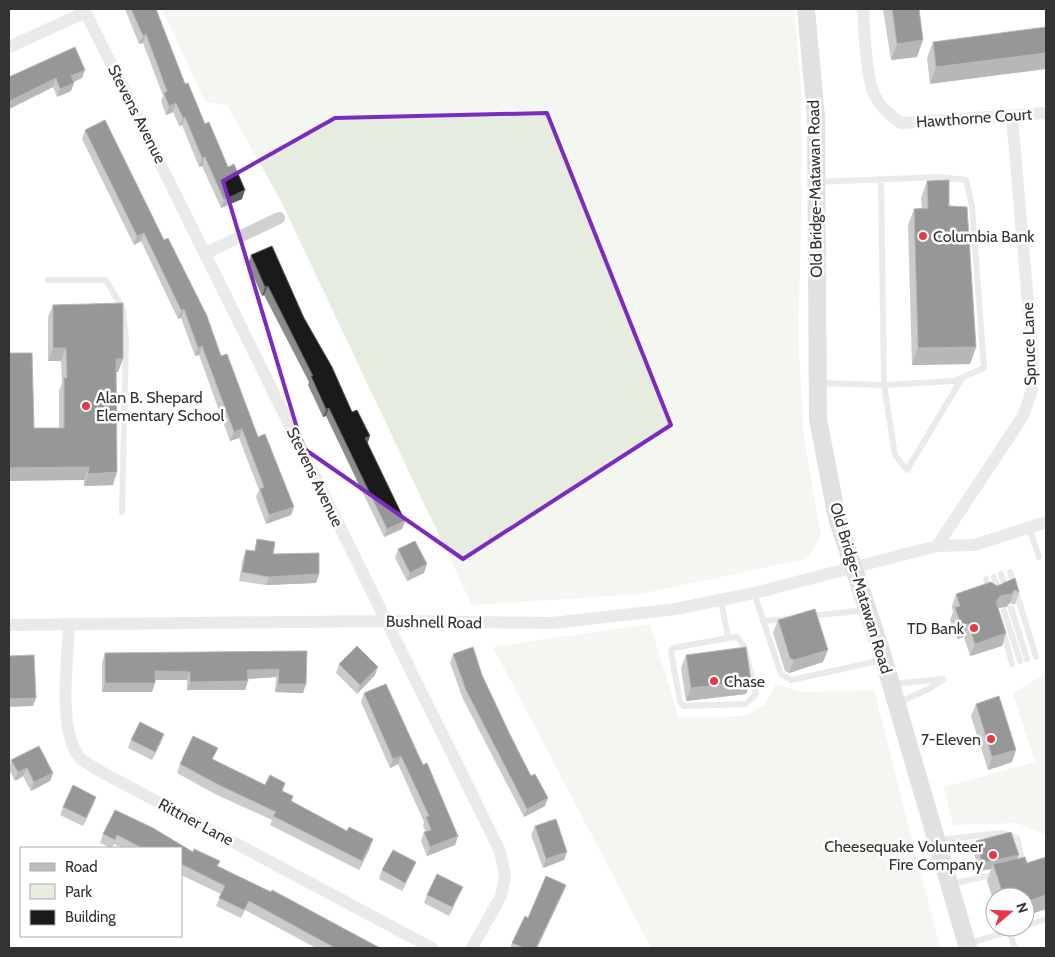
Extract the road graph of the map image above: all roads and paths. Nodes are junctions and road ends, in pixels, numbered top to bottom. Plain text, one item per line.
1 (806, 9) edge
2 (863, 9) edge
3 (85, 11) edge
4 (9, 47) edge
5 (1046, 113) edge
6 (1012, 116) junction
7 (881, 179) junction
8 (816, 182) junction
9 (280, 218) dead end
10 (206, 253) junction
11 (48, 280) dead end
12 (962, 377) junction
13 (818, 383) junction
14 (884, 385) junction
15 (122, 512) dead end
16 (1046, 522) edge
17 (1029, 528) junction
18 (937, 546) junction
19 (1039, 557) dead end
20 (853, 568) junction
21 (1010, 572) dead end
22 (1001, 574) dead end
23 (994, 577) dead end
24 (986, 579) dead end
25 (1006, 589) edge
26 (998, 591) edge
27 (754, 593) junction
28 (991, 594) edge
29 (721, 600) junction
30 (1012, 608) dead end
31 (867, 610) junction
32 (802, 617) edge
33 (792, 618) edge
34 (385, 621) junction
35 (764, 621) junction
36 (9, 625) edge
37 (69, 625) junction
38 (728, 638) junction
39 (1036, 657) dead end
40 (883, 660) junction
41 (1012, 664) dead end
42 (890, 684) junction
43 (896, 704) junction
44 (936, 840) junction
45 (1017, 869) edge
46 (1007, 872) edge
47 (949, 884) junction
48 (993, 937) edge
49 (968, 946) edge
50 (432, 948) edge
51 (472, 948) edge

1 - 8 main road, Old Bridge-Matawan Road
2 - 6 street, Hawthorne Court
3 - 4 street
3 - 10 street, Stevens Avenue
5 - 6 street, Hawthorne Court
6 - 18 street, Spruce Lane
7 - 8 lane
7 - 12 lane
7 - 14 lane
8 - 13 main road, Old Bridge-Matawan Road
9 - 10 street
10 - 34 street, Stevens Avenue
11 - 15 lane
12 - 14 lane
12 - 14 lane
13 - 14 lane
13 - 20 main road, Old Bridge-Matawan Road
16 - 17 street, Bushnell Road
17 - 18 street, Bushnell Road
17 - 19 lane
18 - 20 street, Bushnell Road
20 - 27 street, Bushnell Road
20 - 31 main road, Old Bridge-Matawan Road
21 - 39 lane
22 - 25 lane
23 - 26 lane
24 - 28 lane
27 - 29 street, Bushnell Road
27 - 35 lane
29 - 34 street, Bushnell Road
29 - 38 lane
30 - 41 lane
31 - 32 lane
31 - 40 main road, Old Bridge-Matawan Road
33 - 35 lane
34 - 37 street, Bushnell Road
34 - 51 street, Stevens Avenue
35 - 40 lane
36 - 37 street, Bushnell Road
37 - 50 street, Rittner Lane
38 - 38 lane
40 - 42 main road, Old Bridge-Matawan Road
42 - 43 main road, Old Bridge-Matawan Road
42 - 43 lane
43 - 44 main road, Old Bridge-Matawan Road
44 - 45 lane
44 - 47 main road, Old Bridge-Matawan Road
46 - 47 lane
47 - 49 main road, Old Bridge-Matawan Road
48 - 49 lane

